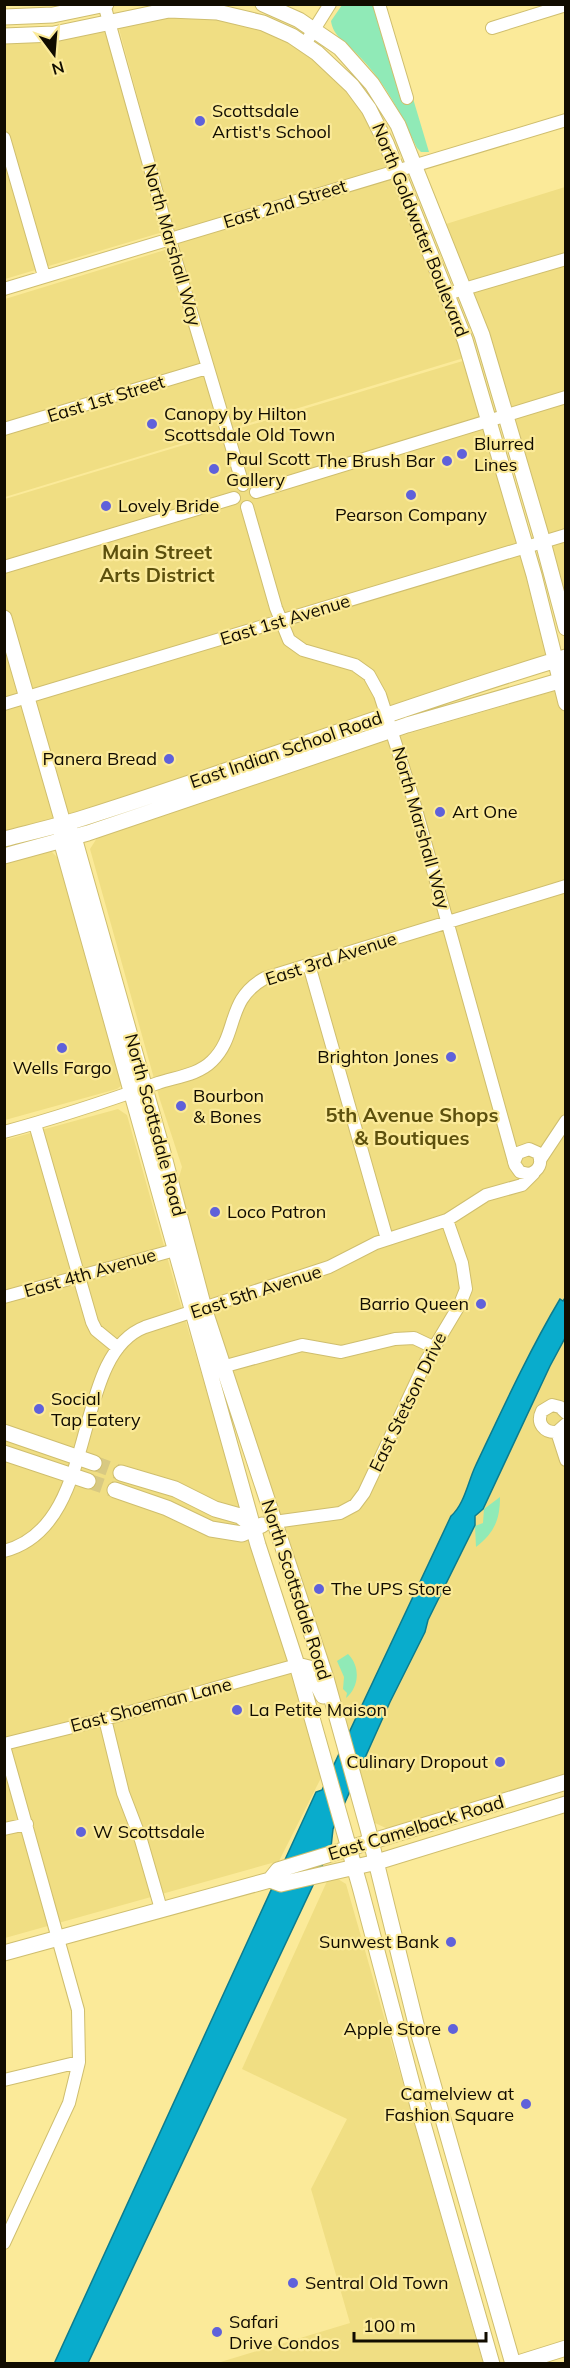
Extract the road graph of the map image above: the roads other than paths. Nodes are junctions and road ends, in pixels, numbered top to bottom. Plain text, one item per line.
1 (264, 4) edge
2 (330, 4) edge
3 (379, 4) edge
4 (105, 5) edge
5 (566, 5) edge
6 (4, 17) edge
7 (109, 22) junction
8 (492, 28) dead end
9 (314, 29) junction
10 (4, 36) edge
11 (305, 44) junction
12 (407, 98) dead end
13 (566, 120) edge
14 (4, 138) edge
15 (414, 165) junction
16 (398, 170) junction
17 (170, 239) junction
18 (566, 259) edge
19 (44, 276) junction
20 (4, 289) edge
21 (465, 289) junction
22 (447, 294) junction
23 (207, 368) junction
24 (566, 397) edge
25 (506, 416) junction
26 (489, 421) junction
27 (4, 429) edge
28 (243, 485) junction
29 (256, 492) junction
30 (234, 498) junction
31 (247, 507) junction
32 (566, 535) edge
33 (543, 542) junction
34 (526, 547) junction
35 (4, 567) edge
36 (4, 618) edge
37 (281, 622) junction
38 (566, 628) edge
39 (560, 658) edge
40 (563, 680) edge
41 (28, 697) junction
42 (566, 703) edge
43 (4, 704) edge
44 (390, 723) junction
45 (205, 778) junction
46 (210, 793) junction
47 (63, 823) junction
48 (4, 839) edge
49 (67, 839) junction
50 (4, 856) edge
51 (566, 886) edge
52 (448, 922) junction
53 (309, 965) junction
54 (139, 1091) junction
55 (566, 1120) edge
56 (35, 1124) junction
57 (4, 1132) edge
58 (508, 1134) junction
59 (554, 1138) junction
60 (529, 1149) junction
61 (540, 1160) junction
62 (515, 1165) junction
63 (534, 1173) junction
64 (503, 1188) junction
65 (447, 1220) junction
66 (387, 1239) junction
67 (175, 1250) junction
68 (78, 1276) junction
69 (4, 1297) edge
70 (198, 1311) junction
71 (433, 1347) junction
72 (117, 1348) junction
73 (222, 1367) junction
74 (566, 1413) edge
75 (561, 1428) edge
76 (4, 1432) edge
77 (4, 1453) edge
78 (77, 1457) junction
79 (566, 1460) edge
80 (94, 1463) tunnel mouth
81 (121, 1473) tunnel mouth
82 (72, 1476) junction
83 (88, 1481) tunnel mouth
84 (115, 1490) tunnel mouth
85 (274, 1522) junction
86 (254, 1527) junction
87 (4, 1551) edge
88 (297, 1665) junction
89 (105, 1719) junction
90 (338, 1722) junction
91 (4, 1745) edge
92 (566, 1782) edge
93 (566, 1804) edge
94 (27, 1824) junction
95 (4, 1829) edge
96 (372, 1842) junction
97 (344, 1851) junction
98 (377, 1862) junction
99 (348, 1869) junction
100 (270, 1880) junction
101 (161, 1909) junction
102 (58, 1938) junction
103 (4, 1953) edge
104 (79, 2062) junction
105 (4, 2080) edge
106 (4, 2243) edge
107 (566, 2348) edge
108 (492, 2364) edge
109 (514, 2364) edge

1 - 9 main road, North Goldwater Boulevard
2 - 9 street
3 - 12 street
4 - 6 main road
4 - 7 street, North Marshall Way
5 - 8 street
7 - 10 main road, North Goldwater Boulevard
7 - 11 main road, North Goldwater Boulevard
7 - 17 street, North Marshall Way
9 - 11 street
9 - 15 main road, North Goldwater Boulevard
11 - 16 main road, North Goldwater Boulevard
13 - 15 street, East 2nd Street
14 - 19 street
15 - 16 street, East 2nd Street
15 - 21 main road, North Goldwater Boulevard
16 - 17 street, East 2nd Street
16 - 22 main road, North Goldwater Boulevard
17 - 19 street, East 2nd Street
17 - 23 street, North Marshall Way
18 - 21 street
19 - 20 street, East 2nd Street
21 - 22 street
21 - 25 main road, North Goldwater Boulevard
22 - 26 main road, North Goldwater Boulevard
23 - 27 street, East 1st Street
23 - 28 street, North Marshall Way
24 - 25 street
25 - 26 street
25 - 33 main road, North Goldwater Boulevard
26 - 29 street
26 - 34 main road, North Goldwater Boulevard
28 - 29 street
28 - 30 street
29 - 31 street
30 - 31 street
30 - 35 street
31 - 37 street, North Marshall Way
32 - 33 street, East 1st Avenue
33 - 34 street, East 1st Avenue
33 - 38 main road, North Goldwater Boulevard
34 - 37 street, East 1st Avenue
34 - 39 main road, North Goldwater Boulevard
36 - 41 main road, North Scottsdale Road
37 - 41 street, East 1st Avenue
37 - 44 street, North Marshall Way
39 - 40 main road, North Goldwater Boulevard
39 - 44 main road, East Indian School Road
40 - 42 main road, North Goldwater Boulevard
40 - 44 main road, East Indian School Road
41 - 43 street, East 1st Avenue
41 - 47 main road, North Scottsdale Road
44 - 45 main road, East Indian School Road
44 - 46 main road, East Indian School Road
44 - 52 street, North Marshall Way
45 - 46 main road
45 - 47 main road, East Indian School Road
46 - 49 main road, East Indian School Road
47 - 48 main road, East Indian School Road
47 - 49 main road, North Scottsdale Road
49 - 50 main road, East Indian School Road
49 - 54 main road, North Scottsdale Road
51 - 52 street, East 3rd Avenue
52 - 53 street, East 3rd Avenue
52 - 58 street, North Marshall Way
53 - 54 street, East 3rd Avenue
53 - 66 street
54 - 56 street, East 3rd Avenue
54 - 67 main road, North Scottsdale Road
54 - 70 main road, North Scottsdale Road
55 - 59 street
56 - 57 street, East 3rd Avenue
56 - 68 street
58 - 60 street
58 - 62 street, North Marshall Way
59 - 60 street
59 - 61 street
60 - 61 street
60 - 62 street
61 - 63 street
62 - 63 street
62 - 64 street, East 5th Avenue
63 - 64 street, East 5th Avenue
64 - 65 street, East 5th Avenue
65 - 66 street, East 5th Avenue
65 - 71 street, East Stetson Drive
66 - 70 street, East 5th Avenue
67 - 68 street, East 4th Avenue
67 - 70 main road, North Scottsdale Road
68 - 69 street, East 4th Avenue
68 - 72 street
70 - 72 street, East 5th Avenue
70 - 73 main road, North Scottsdale Road
70 - 86 main road, North Scottsdale Road
71 - 73 street
71 - 85 street, East Stetson Drive
72 - 78 street, East 5th Avenue
73 - 85 main road, North Scottsdale Road
74 - 75 street
75 - 79 street
76 - 78 main road
77 - 82 main road
78 - 80 main road
78 - 82 street, East 5th Avenue
81 - 86 main road
82 - 83 main road
82 - 87 street
84 - 86 main road
85 - 86 main road
85 - 90 main road, North Scottsdale Road
86 - 88 main road, North Scottsdale Road
88 - 89 street, East Shoeman Lane
88 - 90 main road
88 - 97 main road, North Scottsdale Road
89 - 91 street, East Shoeman Lane
89 - 101 street
90 - 96 main road, North Scottsdale Road
91 - 94 street
92 - 96 main road, East Camelback Road
93 - 98 main road, East Camelback Road
94 - 95 street
94 - 102 street
96 - 97 main road, East Camelback Road
96 - 98 main road, North Scottsdale Road
97 - 99 main road, North Scottsdale Road
97 - 100 main road, East Camelback Road
98 - 99 main road, East Camelback Road
98 - 109 main road, North Scottsdale Road
99 - 100 main road, East Camelback Road
99 - 108 main road, North Scottsdale Road
100 - 101 main road, East Camelback Road
101 - 102 main road, East Camelback Road
102 - 103 main road, East Camelback Road
102 - 104 street
104 - 105 street
104 - 106 street
107 - 109 main road

